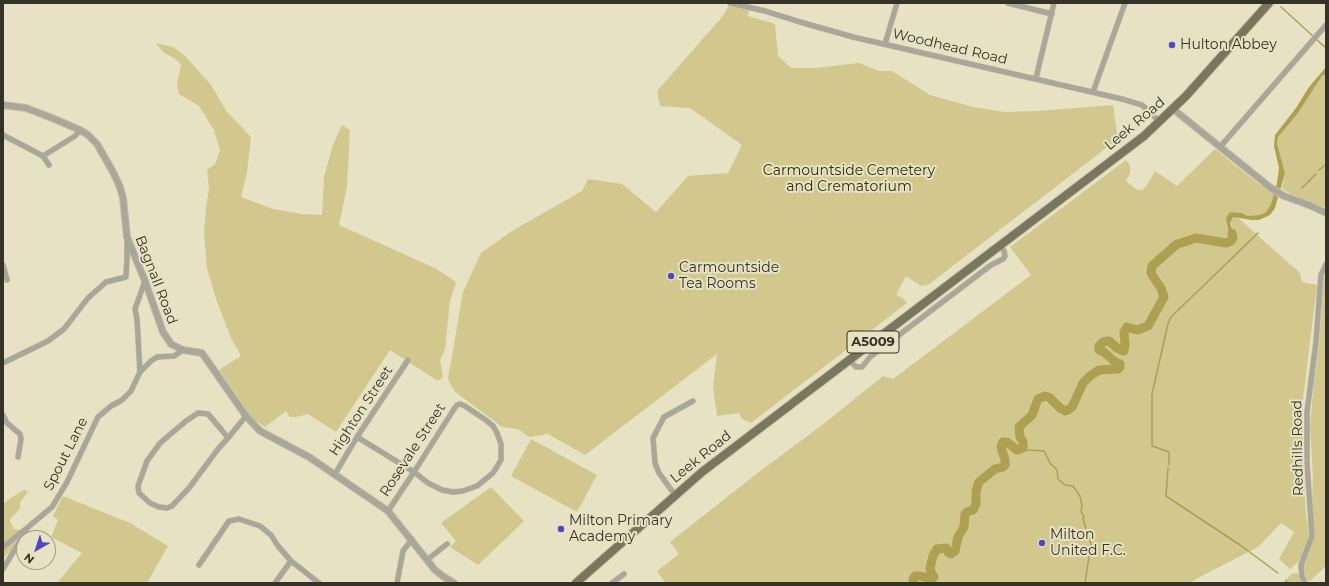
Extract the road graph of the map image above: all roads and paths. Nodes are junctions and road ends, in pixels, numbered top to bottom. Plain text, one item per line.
1 (730, 3) edge
2 (897, 3) edge
3 (1008, 3) edge
4 (1054, 3) edge
5 (1125, 3) edge
6 (1269, 3) edge
7 (1052, 14) junction
8 (1326, 25) edge
9 (885, 44) junction
10 (1036, 78) junction
11 (1093, 92) junction
12 (3, 105) edge
13 (1173, 109) junction
14 (1160, 122) junction
15 (80, 130) junction
16 (3, 135) edge
17 (1220, 146) junction
18 (43, 156) junction
19 (49, 165) dead end
20 (1326, 214) edge
21 (127, 237) junction
22 (999, 246) junction
23 (1326, 264) edge
24 (3, 265) edge
25 (7, 280) dead end
26 (145, 281) junction
27 (184, 350) junction
28 (408, 360) dead end
29 (849, 360) junction
30 (3, 363) edge
31 (140, 372) junction
32 (693, 401) dead end
33 (3, 415) edge
34 (246, 416) junction
35 (357, 437) junction
36 (228, 438) junction
37 (18, 457) dead end
38 (414, 472) junction
39 (335, 474) junction
40 (675, 495) junction
41 (388, 511) junction
42 (28, 528) junction
43 (412, 540) junction
44 (447, 544) dead end
45 (3, 547) edge
46 (427, 560) junction
47 (291, 561) junction
48 (198, 565) dead end
49 (3, 569) edge
50 (624, 574) dead end
51 (275, 583) edge
52 (319, 583) edge
53 (397, 583) edge
54 (454, 583) edge
55 (576, 583) edge
56 (612, 583) edge
57 (1305, 583) edge

1 - 9 street, Woodhead Road
2 - 9 street
3 - 7 street
4 - 7 street
5 - 11 street
6 - 13 main road, Leek Road / A5009
7 - 10 street
8 - 17 street
9 - 10 street, Woodhead Road
10 - 11 street, Woodhead Road
11 - 14 street, Woodhead Road
12 - 15 street, Bagnall Road
13 - 14 main road, Leek Road / A5009
13 - 17 street
14 - 22 main road, Leek Road / A5009
15 - 18 street
15 - 21 street, Bagnall Road
16 - 18 street
17 - 20 street
18 - 19 street
21 - 26 street, Bagnall Road
21 - 30 street
22 - 29 main road, Leek Road / A5009
22 - 29 street
23 - 57 street, Redhills Road
24 - 25 street
26 - 27 street, Bagnall Road
26 - 31 street, Spout Lane
27 - 31 street, Spout Lane
27 - 34 street, Bagnall Road
28 - 35 street, Highton Street
29 - 40 main road, Leek Road / A5009
31 - 42 street, Spout Lane
32 - 40 street
33 - 37 street
34 - 36 street
34 - 39 street, Bagnall Road
35 - 38 street
35 - 39 street, Highton Street
36 - 36 street
38 - 38 street, Rosevale Street
38 - 41 street, Rosevale Street
39 - 41 street, Bagnall Road
40 - 55 main road, Leek Road / A5009
41 - 43 street, Bagnall Road
42 - 45 street
42 - 49 street
43 - 46 street, Bagnall Road
43 - 53 street
44 - 46 street
46 - 54 street, Bagnall Road
47 - 48 street
47 - 51 street
47 - 52 street
50 - 56 street

